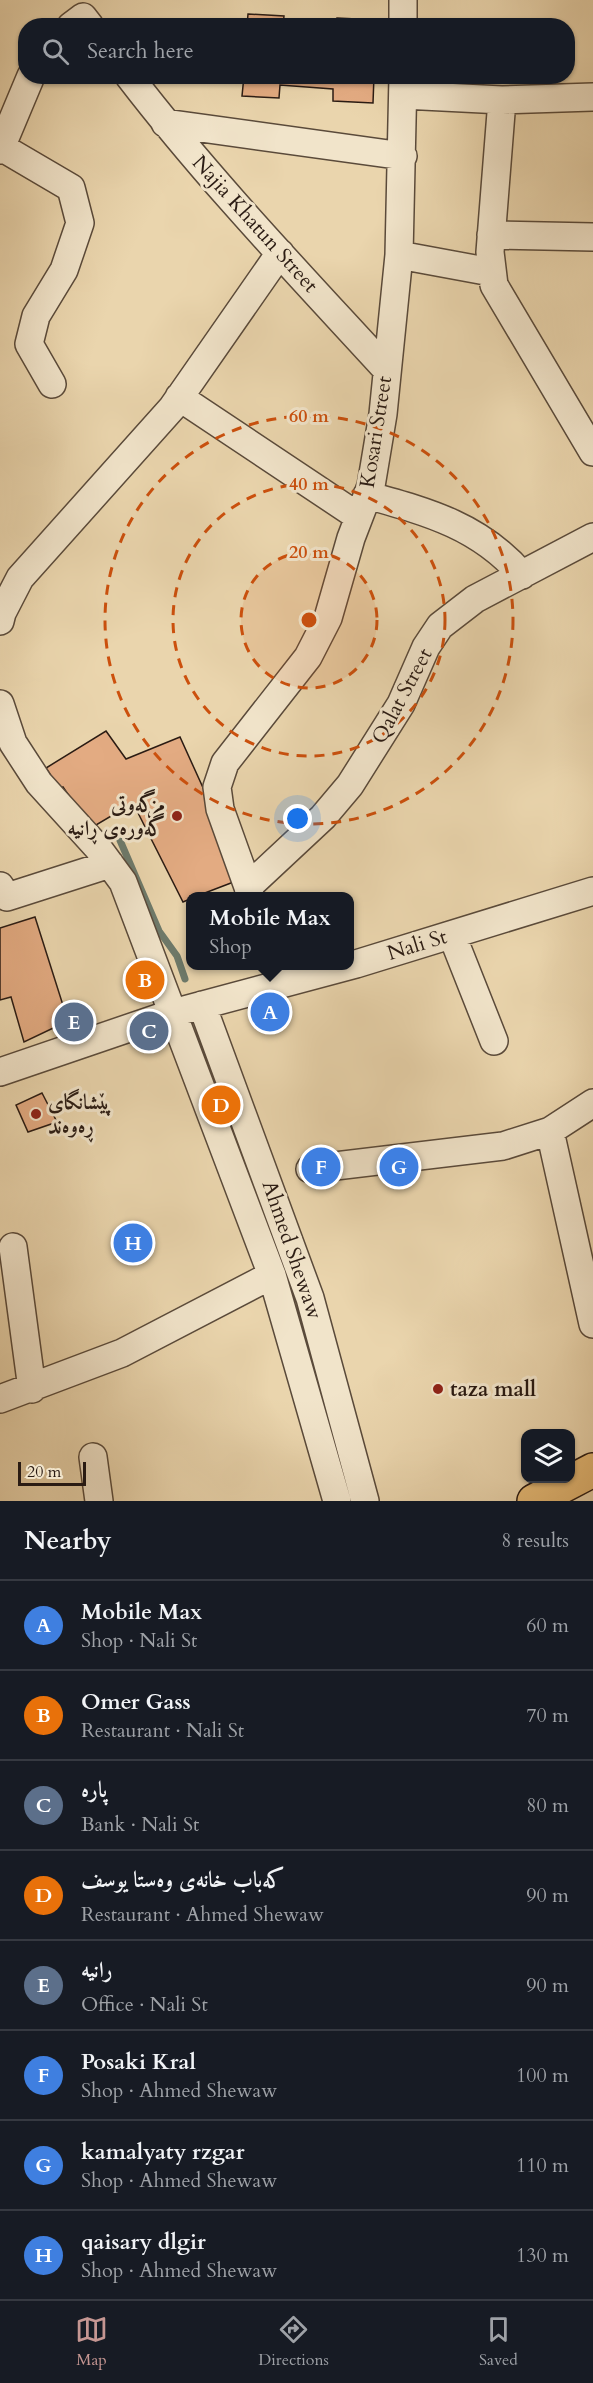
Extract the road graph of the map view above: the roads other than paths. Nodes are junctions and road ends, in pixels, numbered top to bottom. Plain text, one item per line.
1 (403, 0) edge
2 (403, 18) edge
3 (28, 84) edge
4 (135, 84) edge
5 (403, 86) edge
6 (593, 98) edge
7 (502, 100) junction
8 (165, 123) junction
9 (1, 148) edge
10 (403, 156) junction
11 (491, 235) junction
12 (593, 237) edge
13 (280, 253) junction
14 (399, 255) junction
15 (491, 272) junction
16 (386, 369) junction
17 (52, 384) dead end
18 (179, 397) junction
19 (593, 452) edge
20 (363, 506) junction
21 (593, 537) edge
22 (522, 575) junction
23 (0, 621) edge
24 (0, 704) edge
25 (110, 864) junction
26 (0, 886) edge
27 (593, 891) edge
28 (249, 892) edge
29 (452, 935) junction
30 (354, 957) edge
31 (297, 970) edge
32 (271, 976) edge
33 (202, 1005) junction
34 (173, 1013) junction
35 (494, 1041) dead end
36 (0, 1072) edge
37 (593, 1103) edge
38 (550, 1131) junction
39 (310, 1169) dead end
40 (14, 1247) dead end
41 (272, 1275) junction
42 (593, 1324) edge
43 (32, 1389) junction
44 (0, 1399) edge
45 (93, 1457) dead end
46 (593, 1470) edge
47 (593, 1494) edge
48 (99, 1501) edge
49 (337, 1501) edge
50 (365, 1501) edge
51 (534, 1501) edge
52 (578, 1501) edge

1 - 2 street
3 - 9 street
4 - 8 street, Najia Khatun Street
5 - 7 street
5 - 10 street, Kosari Street
6 - 7 street
7 - 11 street
8 - 10 street
8 - 13 street, Najia Khatun Street
9 - 17 street
10 - 14 street, Kosari Street
11 - 12 street
11 - 15 street
13 - 16 street, Najia Khatun Street
13 - 18 street
14 - 15 street
14 - 16 street, Kosari Street
15 - 19 street
16 - 20 street, Kosari Street
18 - 20 street
18 - 23 street
20 - 22 street
20 - 28 street, Kosari Street
21 - 22 street, Qalat Street
22 - 28 street, Qalat Street
24 - 25 street, Ahmed Shewaw
25 - 26 street
25 - 34 street, Ahmed Shewaw
27 - 29 street, Nali St
29 - 30 street, Nali St
29 - 35 street
31 - 32 street, Nali St
32 - 33 street, Nali St
33 - 34 street, Nali St
33 - 50 street, Ahmed Shewaw
34 - 36 street, Nali St
34 - 41 street, Ahmed Shewaw
37 - 38 street
38 - 39 street
38 - 42 street
40 - 43 street
41 - 43 street
41 - 49 street, Ahmed Shewaw
43 - 44 street
45 - 48 street
46 - 51 highway
47 - 52 highway

